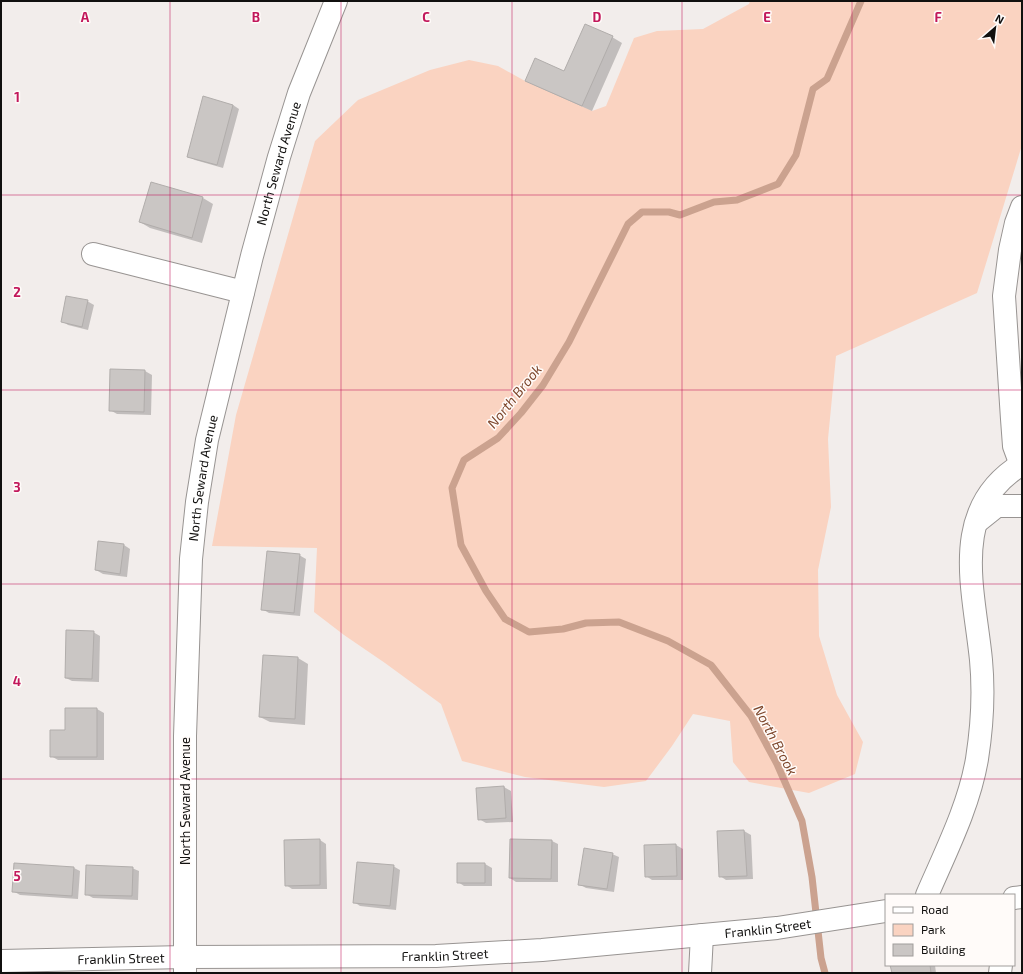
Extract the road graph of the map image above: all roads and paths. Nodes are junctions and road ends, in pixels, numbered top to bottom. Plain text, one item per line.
1 (336, 1) edge
2 (1022, 207) edge
3 (93, 254) dead end
4 (243, 292) junction
5 (1022, 464) edge
6 (1022, 506) edge
7 (977, 522) junction
8 (927, 894) edge
9 (885, 911) edge
10 (702, 935) junction
11 (1, 961) edge
12 (185, 965) edge
13 (700, 973) edge

1 - 4 street, North Seward Avenue
2 - 5 street
3 - 4 street
4 - 12 street, North Seward Avenue
5 - 7 street
6 - 7 street
7 - 8 street
9 - 10 street, Franklin Street
10 - 12 street, Franklin Street
10 - 13 street
11 - 12 street, Franklin Street

